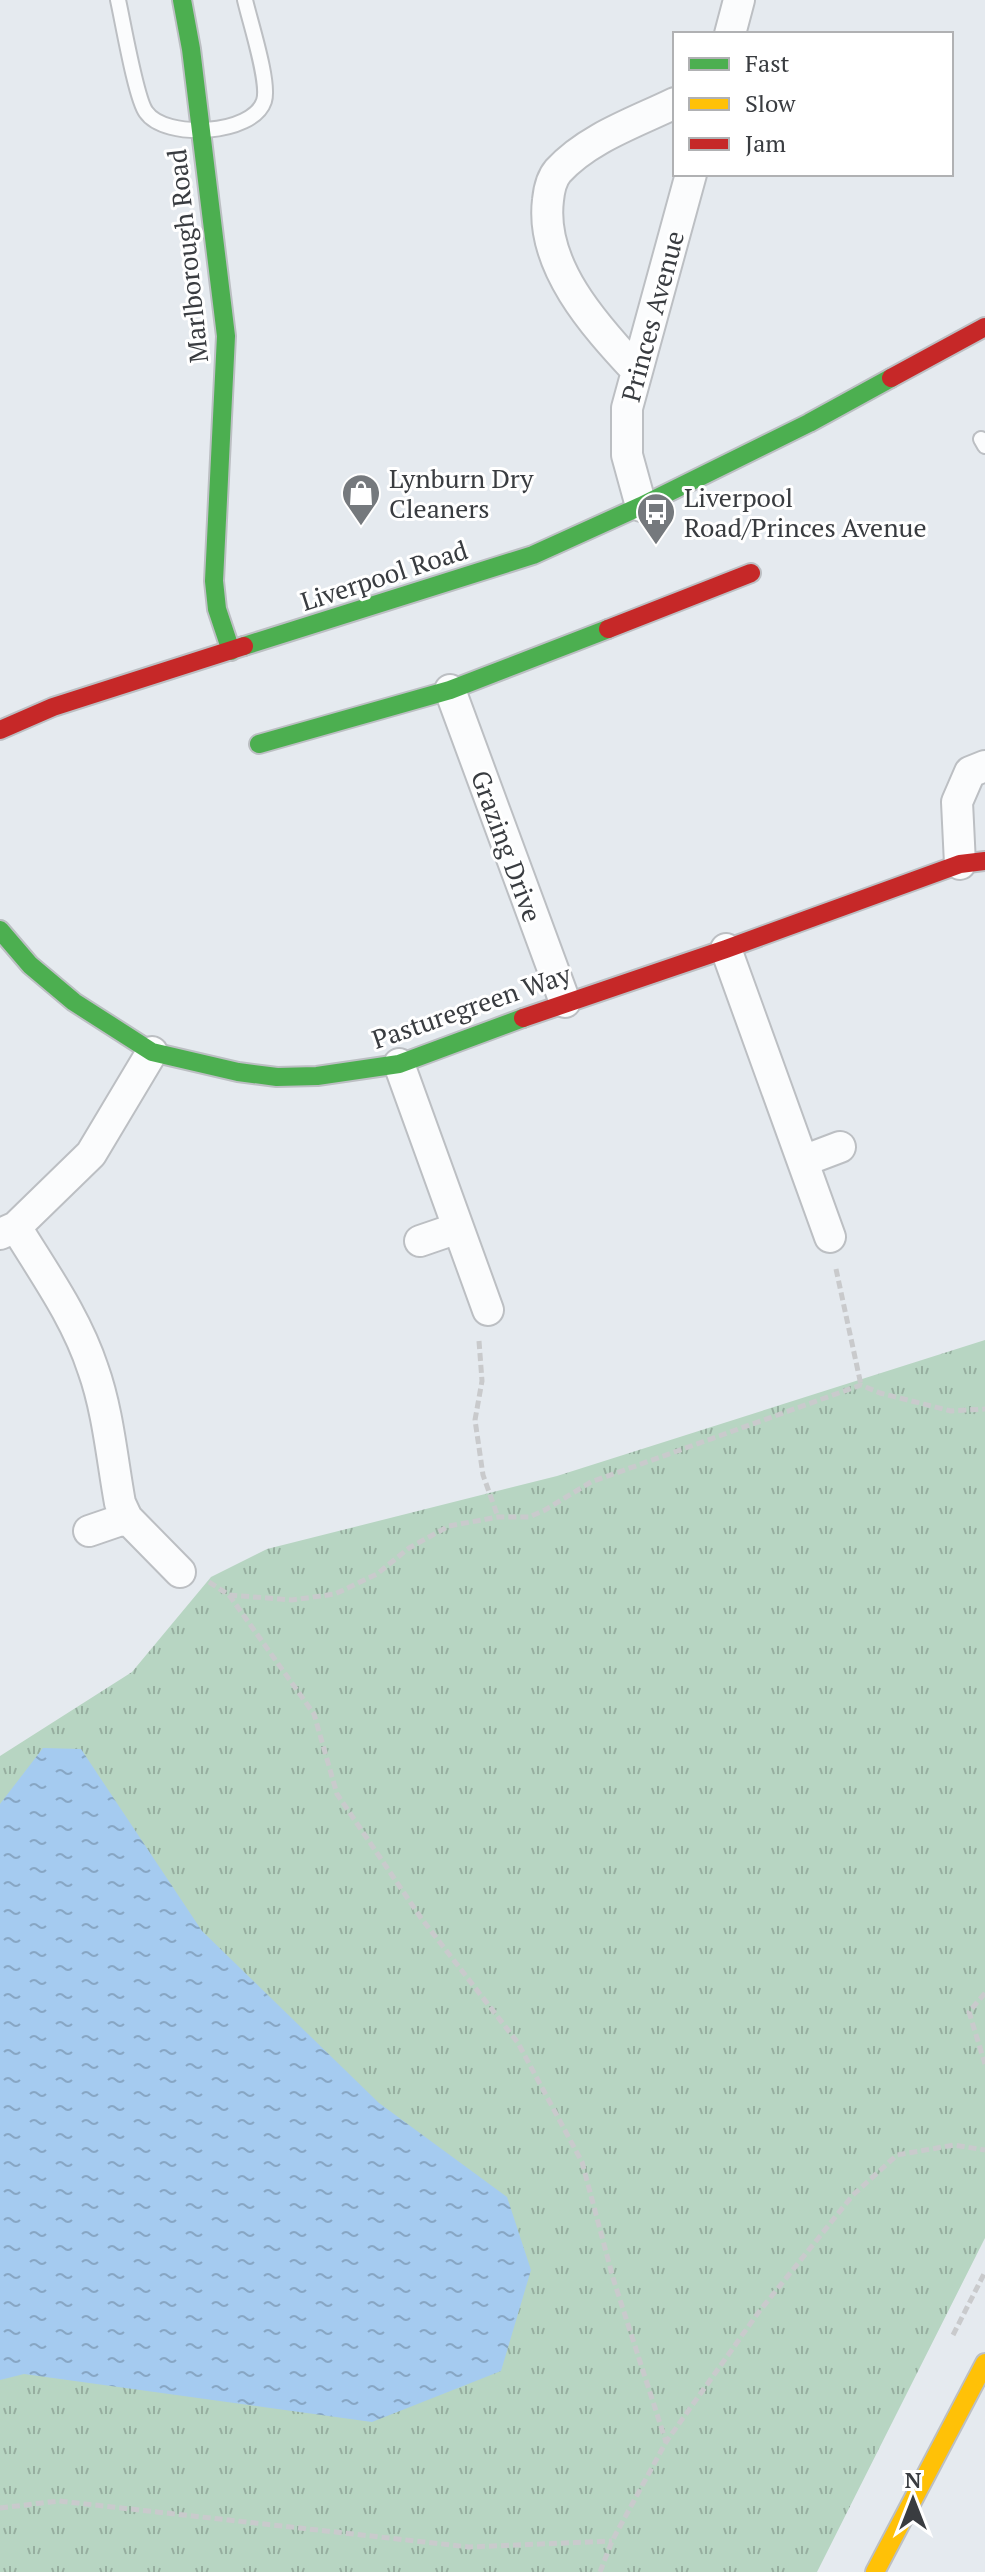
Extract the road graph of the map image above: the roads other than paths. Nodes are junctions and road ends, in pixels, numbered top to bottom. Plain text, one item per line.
1 (118, 0) edge
2 (182, 0) edge
3 (245, 0) edge
4 (739, 0) edge
5 (731, 32) edge
6 (673, 104) edge
7 (201, 129) junction
8 (690, 176) edge
9 (985, 327) edge
10 (636, 370) junction
11 (641, 506) junction
12 (751, 573) dead end
13 (231, 651) junction
14 (450, 690) junction
15 (0, 730) edge
16 (259, 744) dead end
17 (985, 766) edge
18 (973, 863) edge
19 (0, 930) edge
20 (726, 949) junction
21 (565, 1002) junction
22 (152, 1052) junction
23 (399, 1064) junction
24 (840, 1147) dead end
25 (803, 1161) junction
26 (458, 1228) junction
27 (8, 1230) edge
28 (830, 1237) road end
29 (420, 1241) dead end
30 (488, 1310) road end
31 (127, 1518) junction
32 (89, 1531) dead end
33 (180, 1572) road end
34 (985, 2363) edge
35 (875, 2572) edge

1 - 7 lane
2 - 7 main road, Marlborough Road
3 - 7 lane
4 - 5 street
6 - 10 street
7 - 13 main road, Marlborough Road
8 - 10 street, Princes Avenue
9 - 11 main road, Liverpool Road
10 - 11 street, Princes Avenue
11 - 13 main road, Liverpool Road
12 - 14 main road
13 - 15 main road, Liverpool Road
14 - 16 main road
14 - 21 street, Grazing Drive
17 - 18 street
18 - 20 main road, Pasturegreen Way
19 - 22 main road, Pasturegreen Way
20 - 21 main road, Pasturegreen Way
20 - 25 street
21 - 23 main road, Pasturegreen Way
22 - 23 main road, Pasturegreen Way
22 - 27 street
23 - 26 street
24 - 25 street
25 - 28 street
26 - 29 street
26 - 30 street
27 - 31 street
31 - 32 street
31 - 33 street
34 - 35 main road

